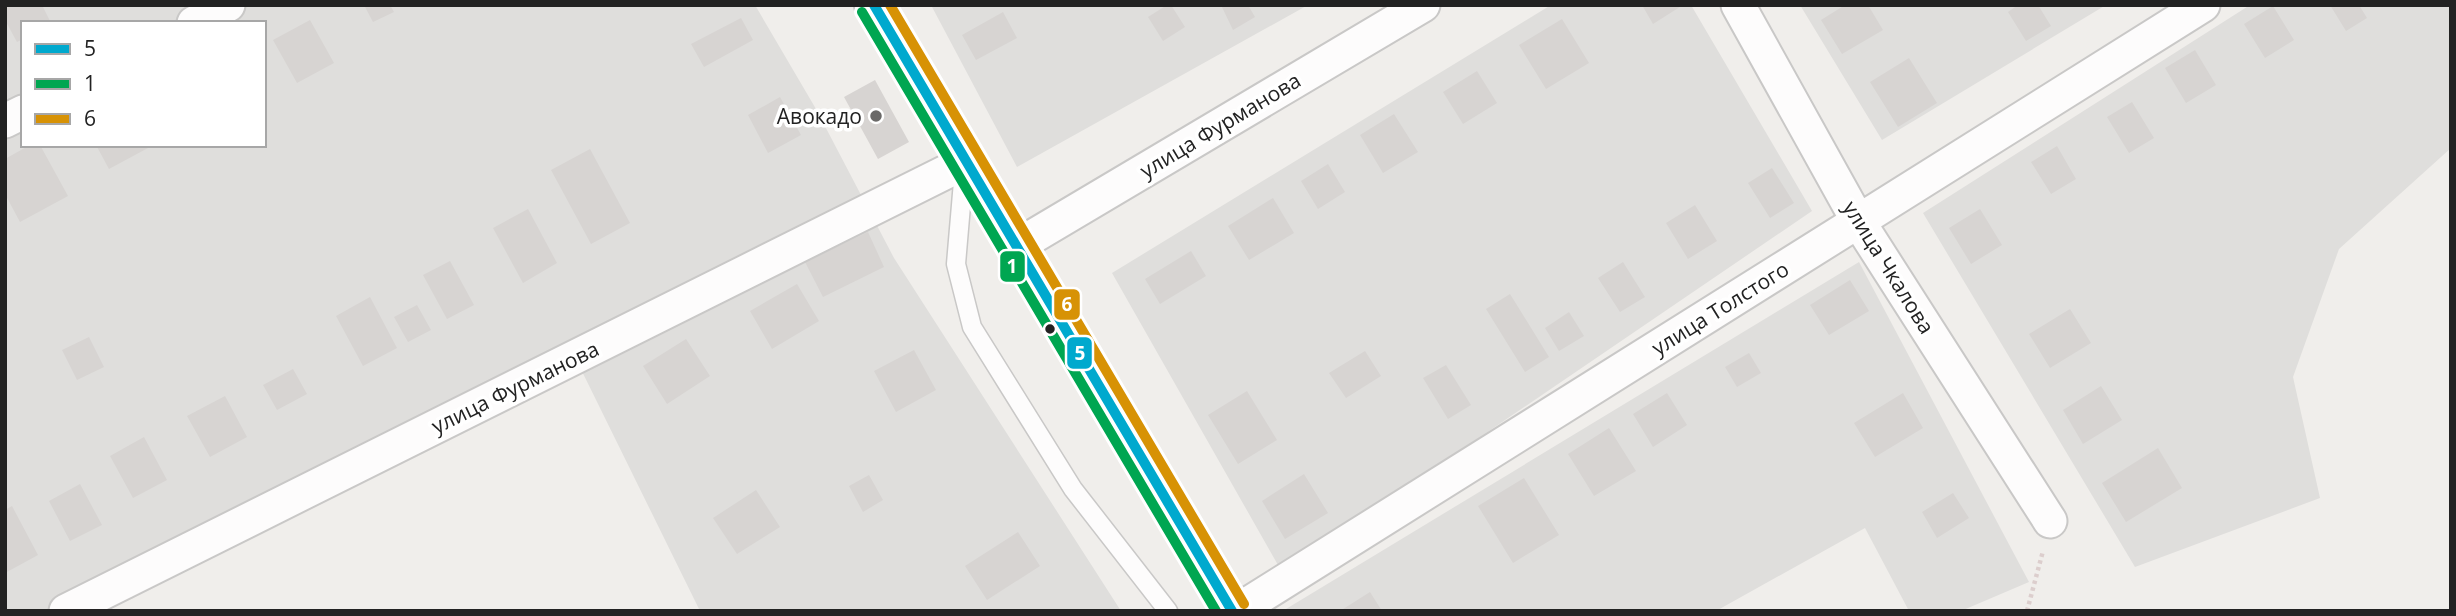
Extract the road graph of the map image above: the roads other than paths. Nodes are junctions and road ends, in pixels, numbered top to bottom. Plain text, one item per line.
1 (228, 5) edge
2 (874, 5) edge
3 (1423, 5) edge
4 (1738, 5) edge
5 (2203, 5) edge
6 (198, 21) edge
7 (21, 113) edge
8 (5, 121) edge
9 (964, 163) junction
10 (1858, 221) junction
11 (1017, 246) junction
12 (2050, 521) road end
13 (66, 611) edge
14 (1168, 611) edge
15 (1235, 611) edge

1 - 6 street
2 - 9 street
3 - 11 street, улица Фурманова
4 - 10 street, улица Чкалова
5 - 10 street, улица Толстого
7 - 8 street
9 - 11 street
9 - 13 street, улица Фурманова
9 - 14 lane
10 - 12 street, улица Чкалова
10 - 15 street, улица Толстого
11 - 15 street

